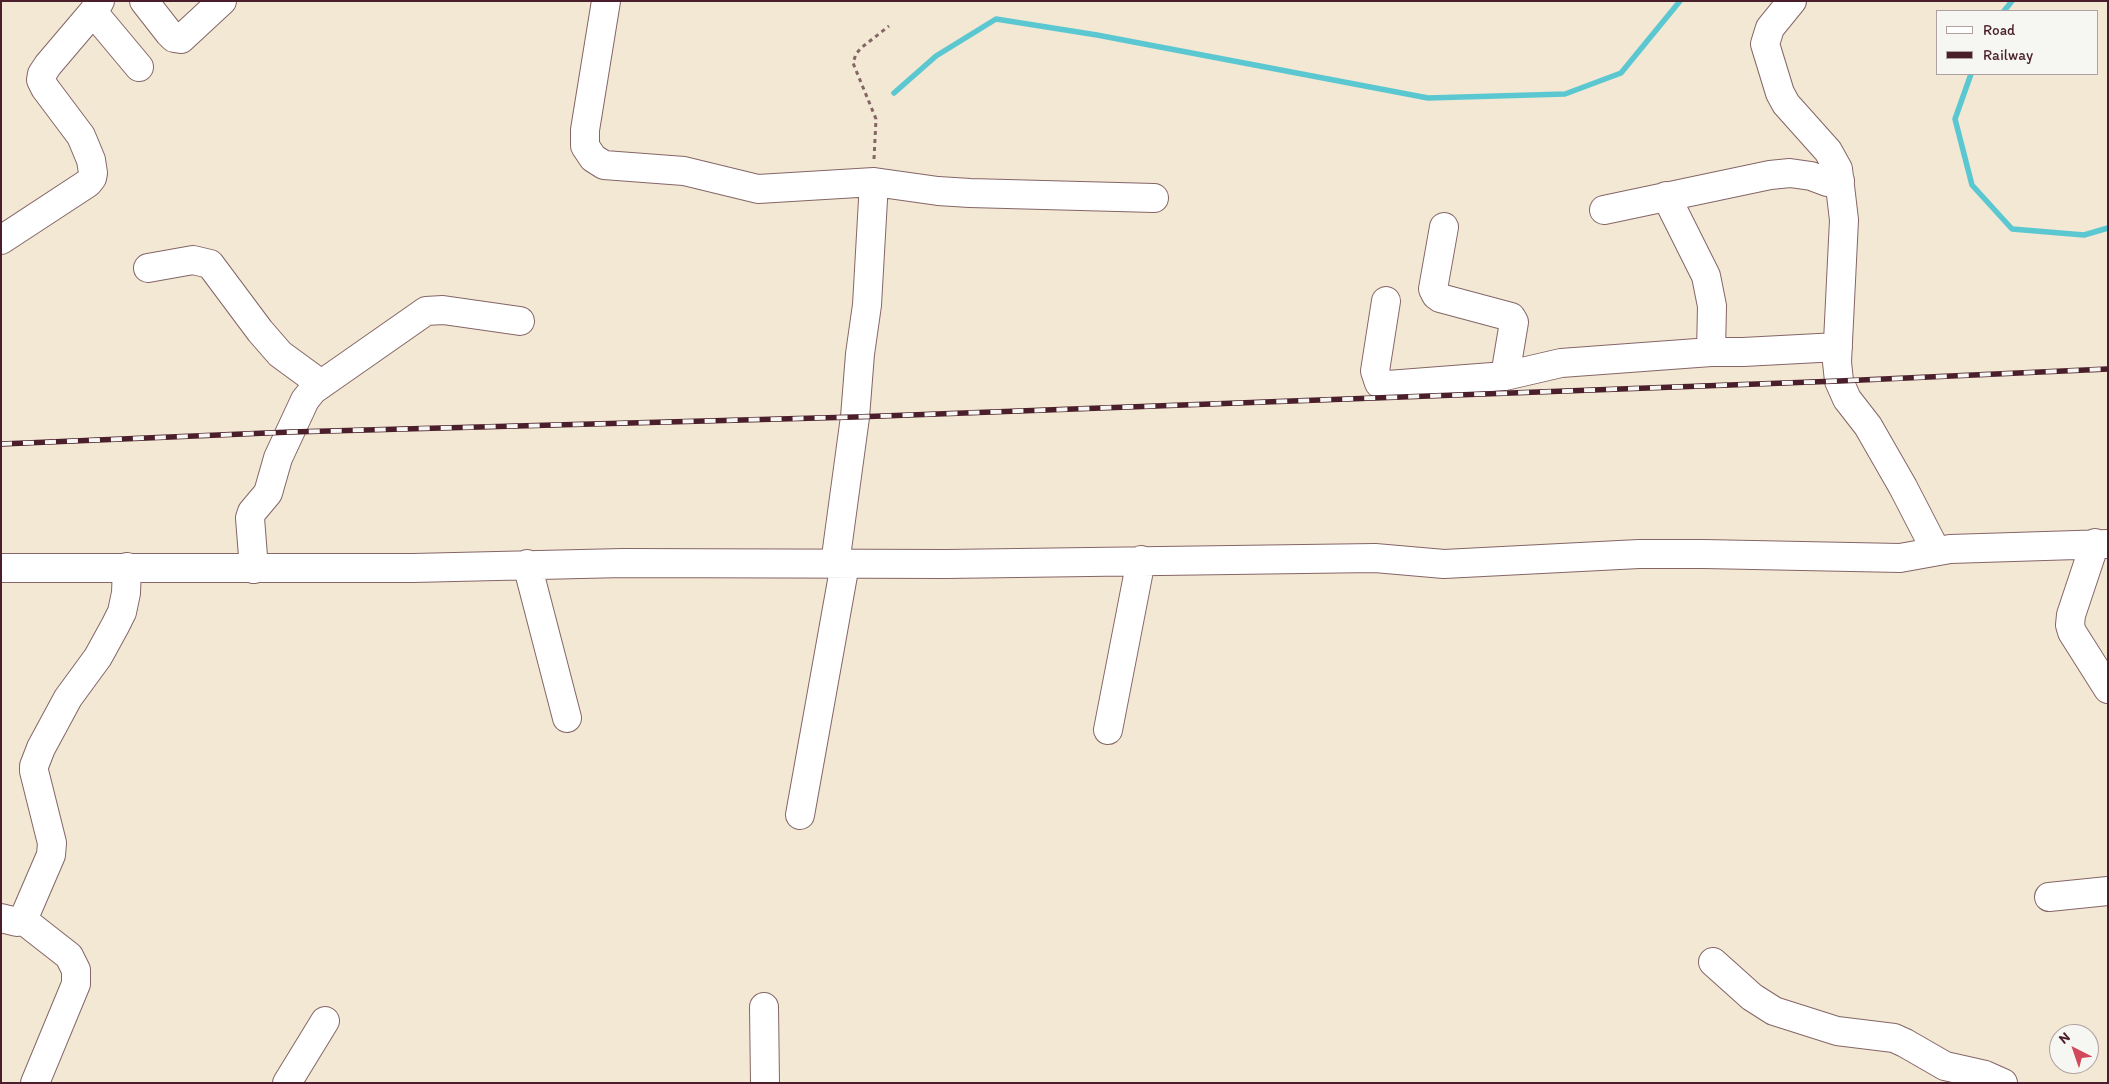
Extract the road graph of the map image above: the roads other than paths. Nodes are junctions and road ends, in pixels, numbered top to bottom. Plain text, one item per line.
1 (144, 1) edge
2 (222, 1) edge
3 (606, 1) edge
4 (1792, 1) edge
5 (97, 5) edge
6 (139, 67) dead end
7 (1840, 181) junction
8 (874, 182) junction
9 (1666, 196) junction
10 (1154, 198) dead end
11 (1604, 210) dead end
12 (1444, 227) dead end
13 (1, 240) edge
14 (148, 268) dead end
15 (1386, 301) dead end
16 (520, 321) dead end
17 (1838, 347) junction
18 (1711, 352) junction
19 (1505, 376) junction
20 (321, 384) junction
21 (2102, 544) edge
22 (1936, 551) junction
23 (1141, 560) junction
24 (527, 564) junction
25 (840, 564) junction
26 (127, 567) junction
27 (1, 568) edge
28 (254, 568) junction
29 (2108, 690) edge
30 (567, 718) dead end
31 (1108, 730) dead end
32 (800, 816) dead end
33 (2108, 891) edge
34 (2049, 897) dead end
35 (12, 919) edge
36 (1713, 962) dead end
37 (764, 1007) dead end
38 (325, 1021) dead end
39 (35, 1083) edge
40 (287, 1083) edge
41 (764, 1083) edge
42 (2003, 1083) edge

1 - 2 street
3 - 8 street
4 - 7 street
5 - 6 street
5 - 13 street
7 - 9 street
7 - 17 street
8 - 10 street
8 - 25 street
9 - 11 street
9 - 18 street
12 - 19 street
14 - 20 street
15 - 19 street
16 - 20 street
17 - 18 street
17 - 22 street
18 - 19 street
20 - 28 street
21 - 22 street
21 - 29 street
22 - 23 street
23 - 25 street
23 - 31 street
24 - 25 street
24 - 28 street
24 - 30 street
25 - 32 street
26 - 27 street
26 - 28 street
26 - 35 street
33 - 34 street
35 - 39 street
36 - 42 street
37 - 41 street
38 - 40 street

